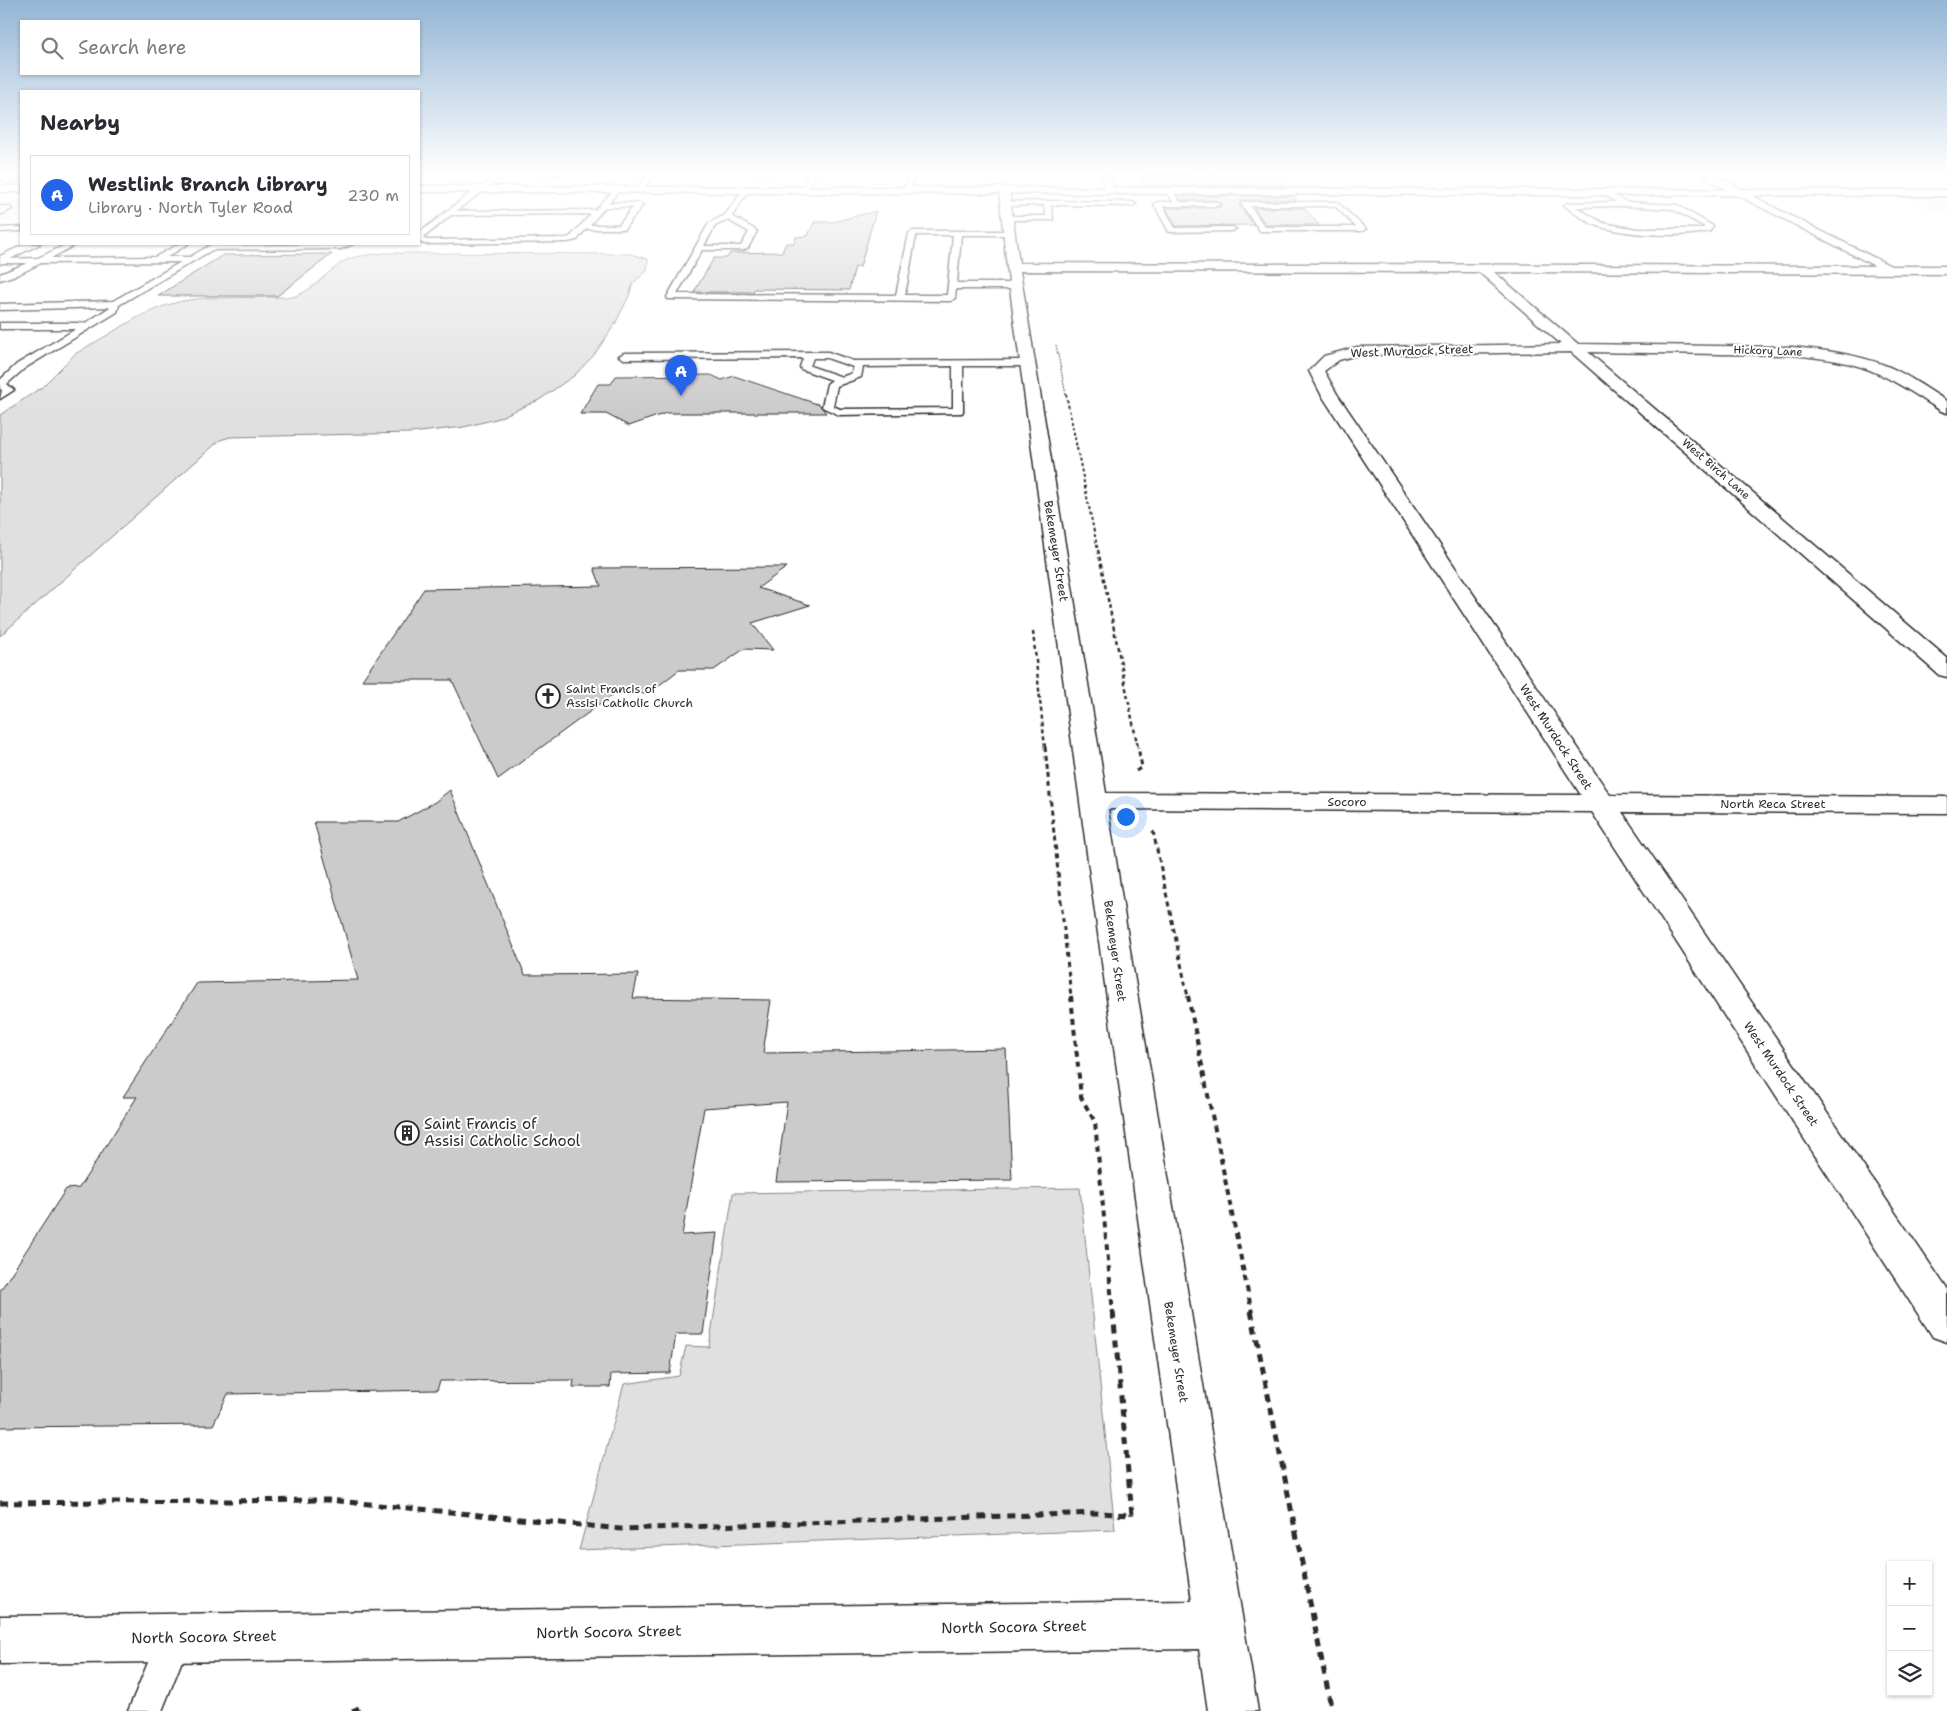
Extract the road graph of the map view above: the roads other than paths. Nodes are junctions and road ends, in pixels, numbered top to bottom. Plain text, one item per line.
1 (50, 255) edge
2 (165, 255) edge
3 (198, 255) edge
4 (695, 255) edge
5 (909, 255) edge
6 (955, 255) edge
7 (1012, 255) edge
8 (1862, 255) edge
9 (191, 259) junction
10 (0, 260) edge
11 (39, 260) junction
12 (156, 260) junction
13 (1483, 269) junction
14 (1892, 270) junction
15 (1947, 270) edge
16 (1015, 276) junction
17 (0, 277) edge
18 (952, 286) junction
19 (900, 298) junction
20 (115, 304) junction
21 (0, 307) edge
22 (0, 326) edge
23 (88, 326) junction
24 (1576, 348) junction
25 (624, 356) dead end
26 (808, 356) junction
27 (1028, 363) junction
28 (859, 364) junction
29 (958, 364) junction
30 (841, 380) junction
31 (0, 396) edge
32 (1947, 408) edge
33 (1947, 670) edge
34 (1094, 801) junction
35 (1600, 804) junction
36 (1947, 805) edge
37 (1947, 1323) edge
38 (1218, 1625) junction
39 (175, 1637) junction
40 (0, 1640) edge
41 (144, 1711) edge
42 (1233, 1711) edge

1 - 11 lane
2 - 12 lane
3 - 9 lane
4 - 19 lane
5 - 19 lane
6 - 18 lane
7 - 16 street, Bekemeyer Street
8 - 14 street
9 - 12 lane
9 - 20 lane
10 - 11 lane
11 - 12 lane
11 - 17 lane
13 - 14 street
13 - 16 street
13 - 24 street, West Birch Lane
14 - 15 street
16 - 18 lane
16 - 27 street, Bekemeyer Street
18 - 19 lane
20 - 21 lane
20 - 23 lane
22 - 23 lane
23 - 31 lane
24 - 32 street, Hickory Lane
24 - 33 street, West Birch Lane
24 - 35 street, West Murdock Street
25 - 26 lane
26 - 28 lane
26 - 30 lane
27 - 29 lane
27 - 34 street, Bekemeyer Street
28 - 29 lane
28 - 30 lane
29 - 30 lane
34 - 35 street, Socoro
34 - 38 street, Bekemeyer Street
35 - 36 street, North Reca Street
35 - 37 street, West Murdock Street
38 - 39 street, North Socora Street
38 - 42 street, Bekemeyer Street
39 - 40 street, North Socora Street
39 - 41 lane

